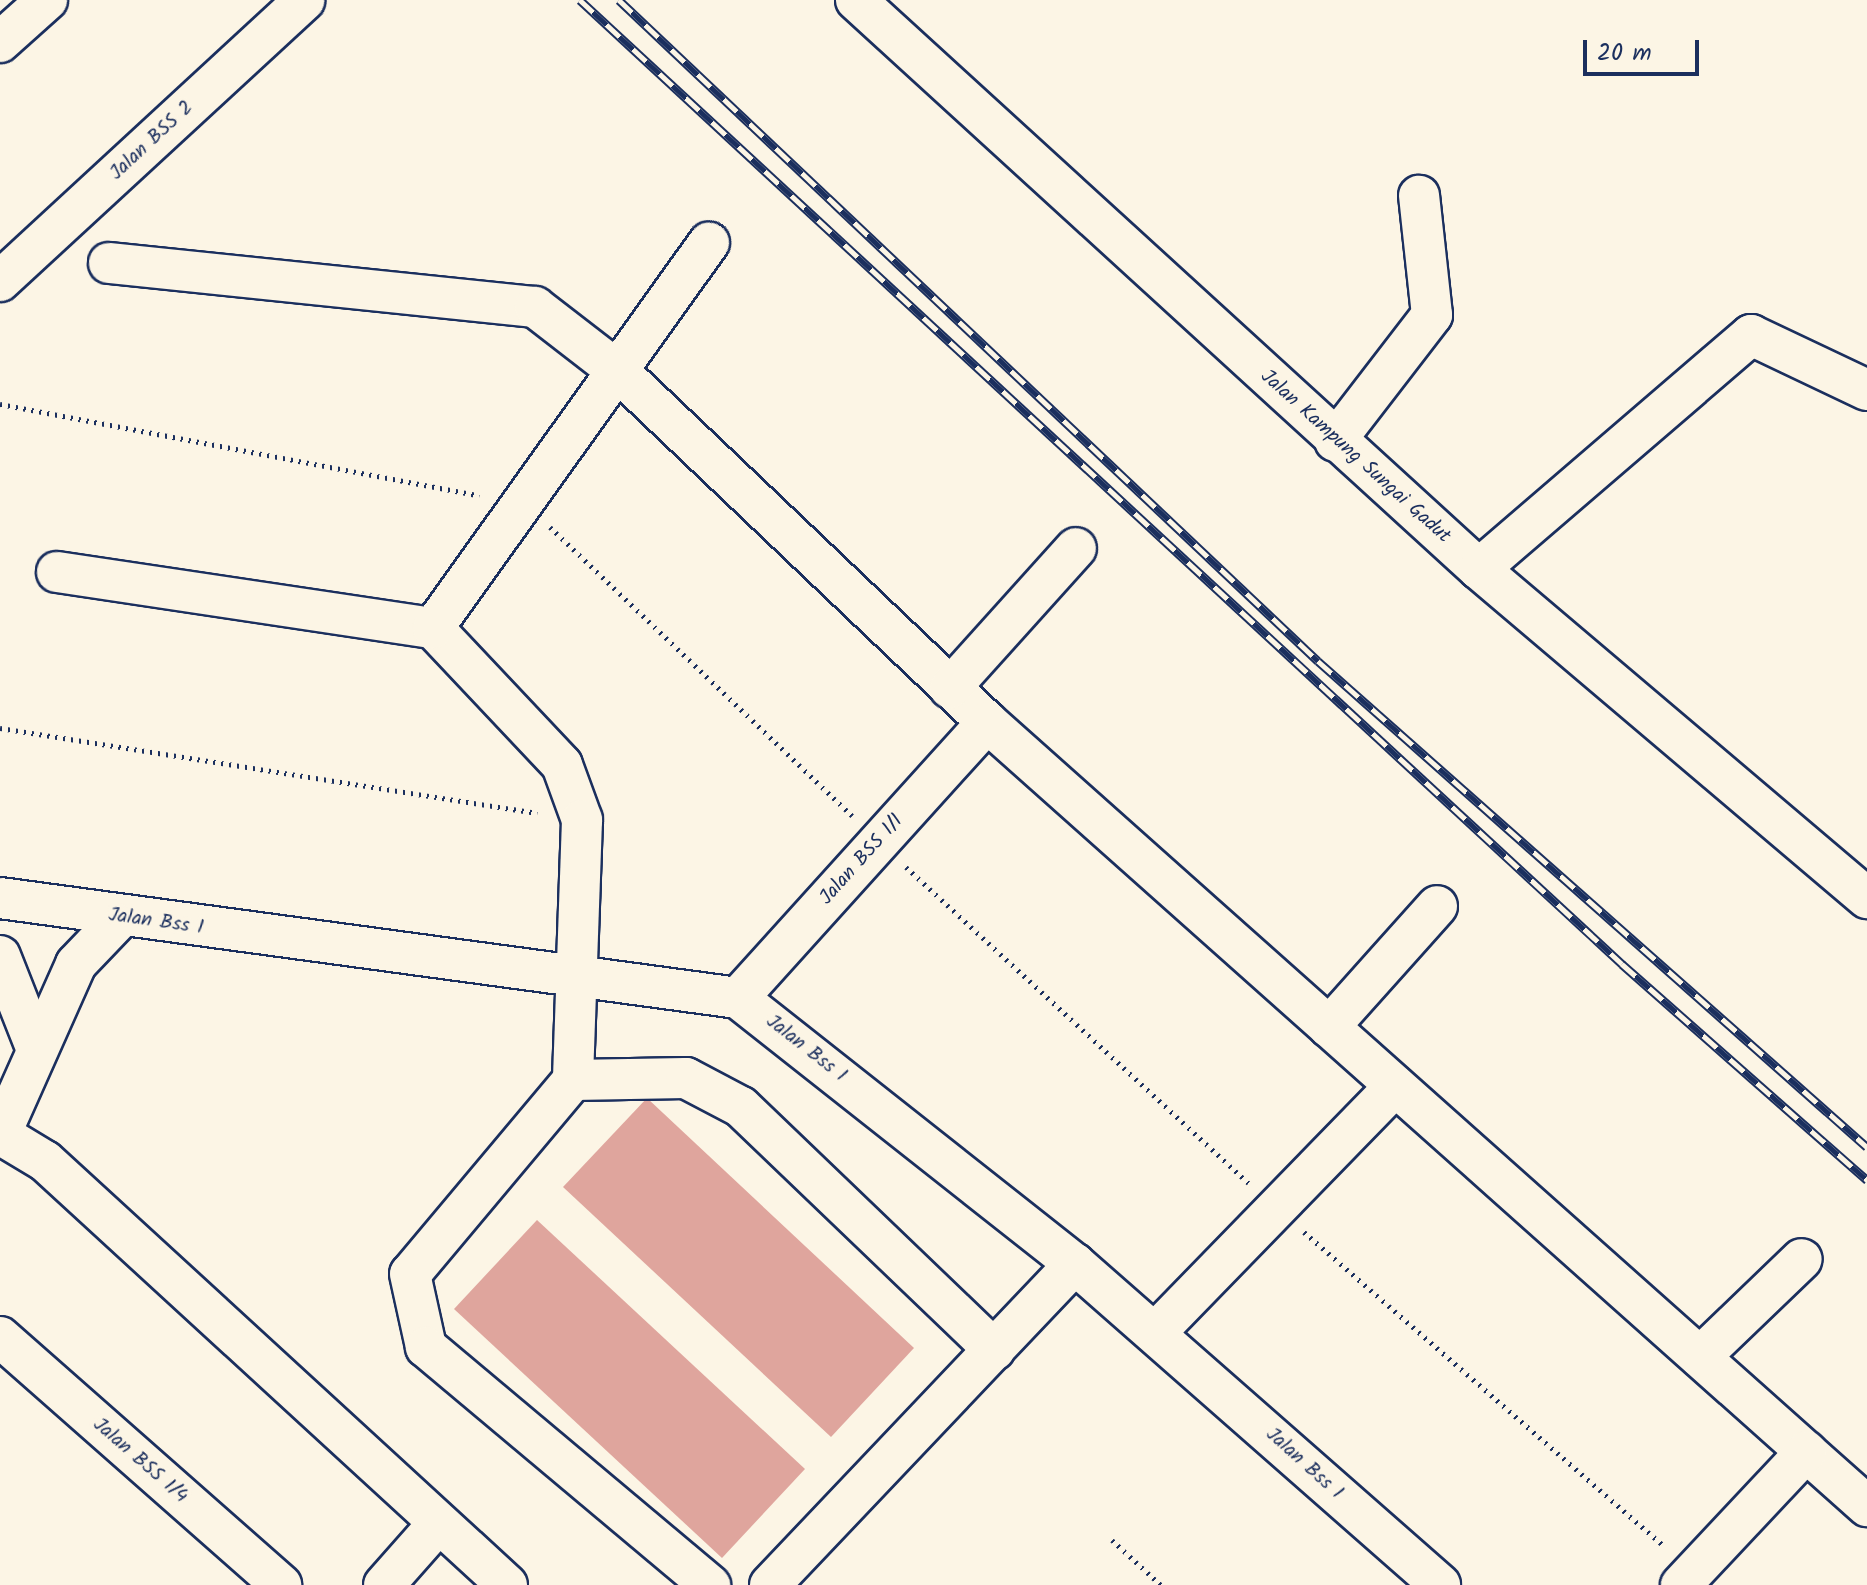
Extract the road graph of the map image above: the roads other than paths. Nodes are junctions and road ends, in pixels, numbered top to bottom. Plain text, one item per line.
1 (47, 0) edge
2 (304, 0) edge
3 (856, 0) edge
4 (0, 42) edge
5 (1419, 196) dead end
6 (709, 243) dead end
7 (109, 263) dead end
8 (0, 281) edge
9 (619, 372) junction
10 (1867, 390) edge
11 (1335, 441) junction
12 (1076, 548) dead end
13 (1479, 569) junction
14 (57, 572) dead end
15 (433, 628) junction
16 (950, 688) junction
17 (987, 722) junction
18 (1860, 879) edge
19 (0, 898) edge
20 (1437, 906) dead end
21 (120, 918) junction
22 (0, 956) edge
23 (575, 977) junction
24 (738, 998) junction
25 (1329, 1027) junction
26 (37, 1050) junction
27 (573, 1080) junction
28 (1395, 1086) junction
29 (0, 1134) edge
30 (1802, 1259) dead end
31 (1075, 1264) junction
32 (1156, 1332) junction
33 (0, 1337) edge
34 (994, 1350) junction
35 (1700, 1357) junction
36 (1806, 1452) junction
37 (1867, 1506) edge
38 (438, 1524) junction
39 (1687, 1578) edge
40 (281, 1585) edge
41 (384, 1585) edge
42 (507, 1585) edge
43 (710, 1585) edge
44 (770, 1585) edge
45 (1440, 1585) edge

1 - 4 street
2 - 8 street, Jalan BSS 2
3 - 11 street, Jalan Kampung Sungai Gadut
5 - 11 street
6 - 9 street
7 - 9 street
9 - 15 street
9 - 16 street
10 - 13 street
11 - 13 street, Jalan Kampung Sungai Gadut
12 - 16 street
13 - 18 street, Jalan Kampung Sungai Gadut
14 - 15 street
15 - 23 street
16 - 17 street
17 - 24 street, Jalan BSS 1/1
17 - 25 street
19 - 21 street, Jalan Bss 1
20 - 25 street
21 - 23 street, Jalan Bss 1
21 - 26 street
22 - 26 street
23 - 24 street, Jalan Bss 1
23 - 27 street
24 - 31 street, Jalan Bss 1
25 - 28 street
26 - 29 street
27 - 34 street
27 - 43 street
28 - 32 street
28 - 35 street
29 - 38 street
30 - 35 street
31 - 32 street, Jalan Bss 1
31 - 34 street
32 - 45 street, Jalan Bss 1
33 - 40 street, Jalan BSS 1/4
34 - 44 street
35 - 36 street
36 - 37 street
36 - 39 street
38 - 41 street
38 - 42 street

